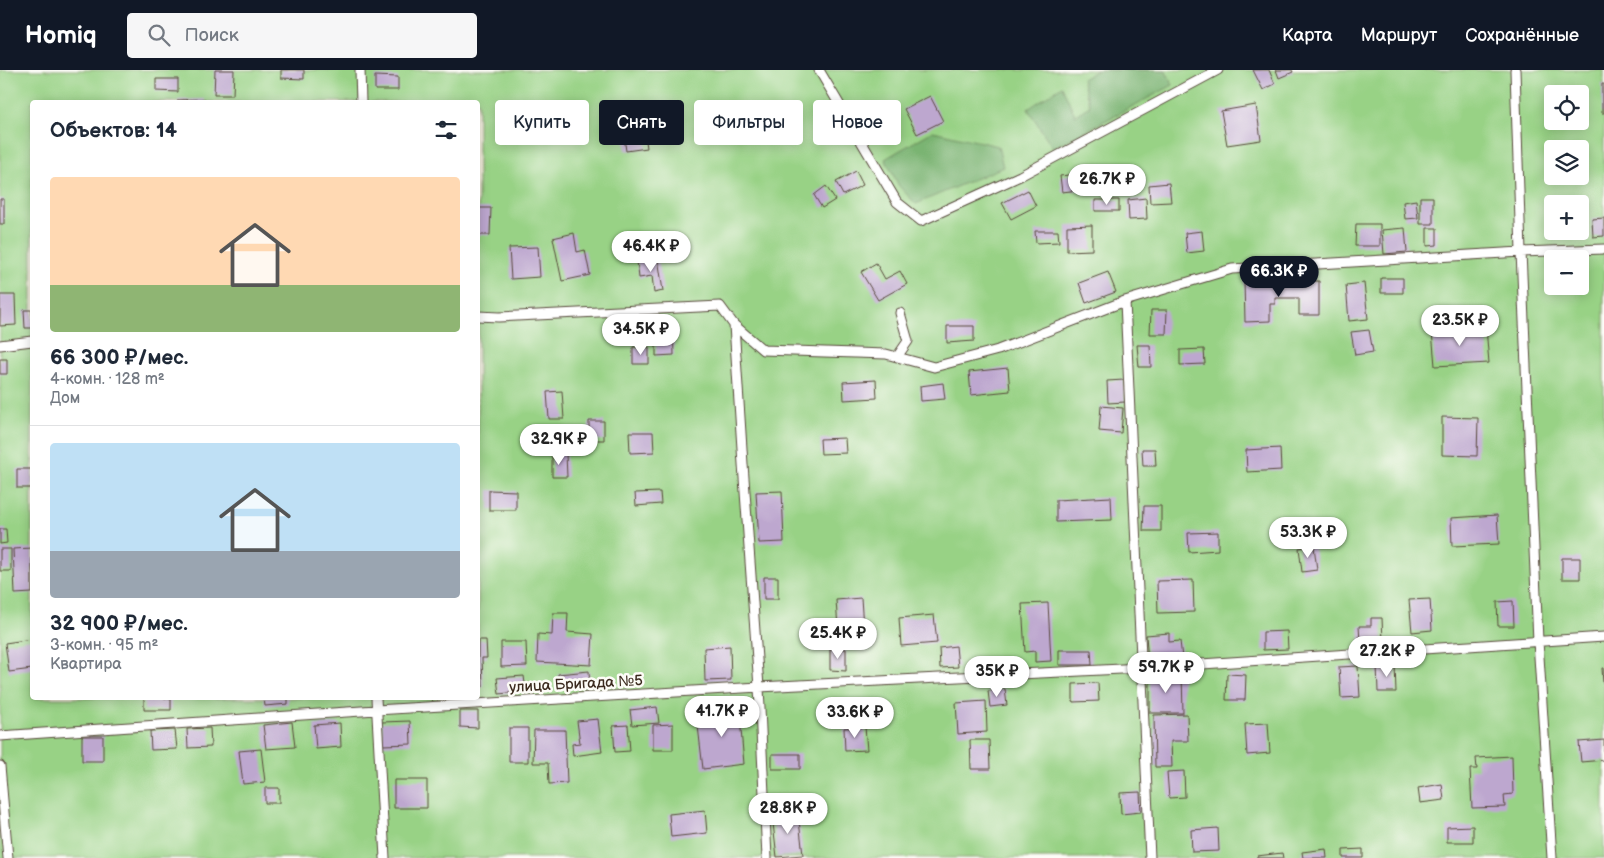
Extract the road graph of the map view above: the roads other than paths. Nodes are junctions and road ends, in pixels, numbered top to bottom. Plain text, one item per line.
1 (360, 70) edge
2 (819, 70) edge
3 (1218, 70) edge
4 (1515, 70) edge
5 (361, 100) edge
6 (1604, 249) edge
7 (1521, 252) junction
8 (1125, 301) junction
9 (900, 313) dead end
10 (480, 316) edge
11 (734, 325) junction
12 (30, 341) edge
13 (0, 345) edge
14 (897, 357) junction
15 (1604, 637) edge
16 (1538, 641) junction
17 (1142, 668) junction
18 (759, 687) junction
19 (376, 700) edge
20 (376, 710) junction
21 (0, 736) edge
22 (0, 766) edge
23 (8, 858) edge
24 (385, 858) edge
25 (767, 858) edge
26 (1150, 858) edge
27 (1552, 858) edge

1 - 5 lane
2 - 3 lane
4 - 7 lane
6 - 7 lane
7 - 8 lane
7 - 16 lane
8 - 14 lane
8 - 17 lane
9 - 14 lane
10 - 11 lane
11 - 14 lane
11 - 18 lane
12 - 13 lane
15 - 16 lane, улица Бригада №5
16 - 17 lane, улица Бригада №5
16 - 27 lane
17 - 18 lane, улица Бригада №5
17 - 26 lane
18 - 20 lane, улица Бригада №5
18 - 25 lane
19 - 20 lane
20 - 21 lane, улица Бригада №5
20 - 24 lane
22 - 23 lane

